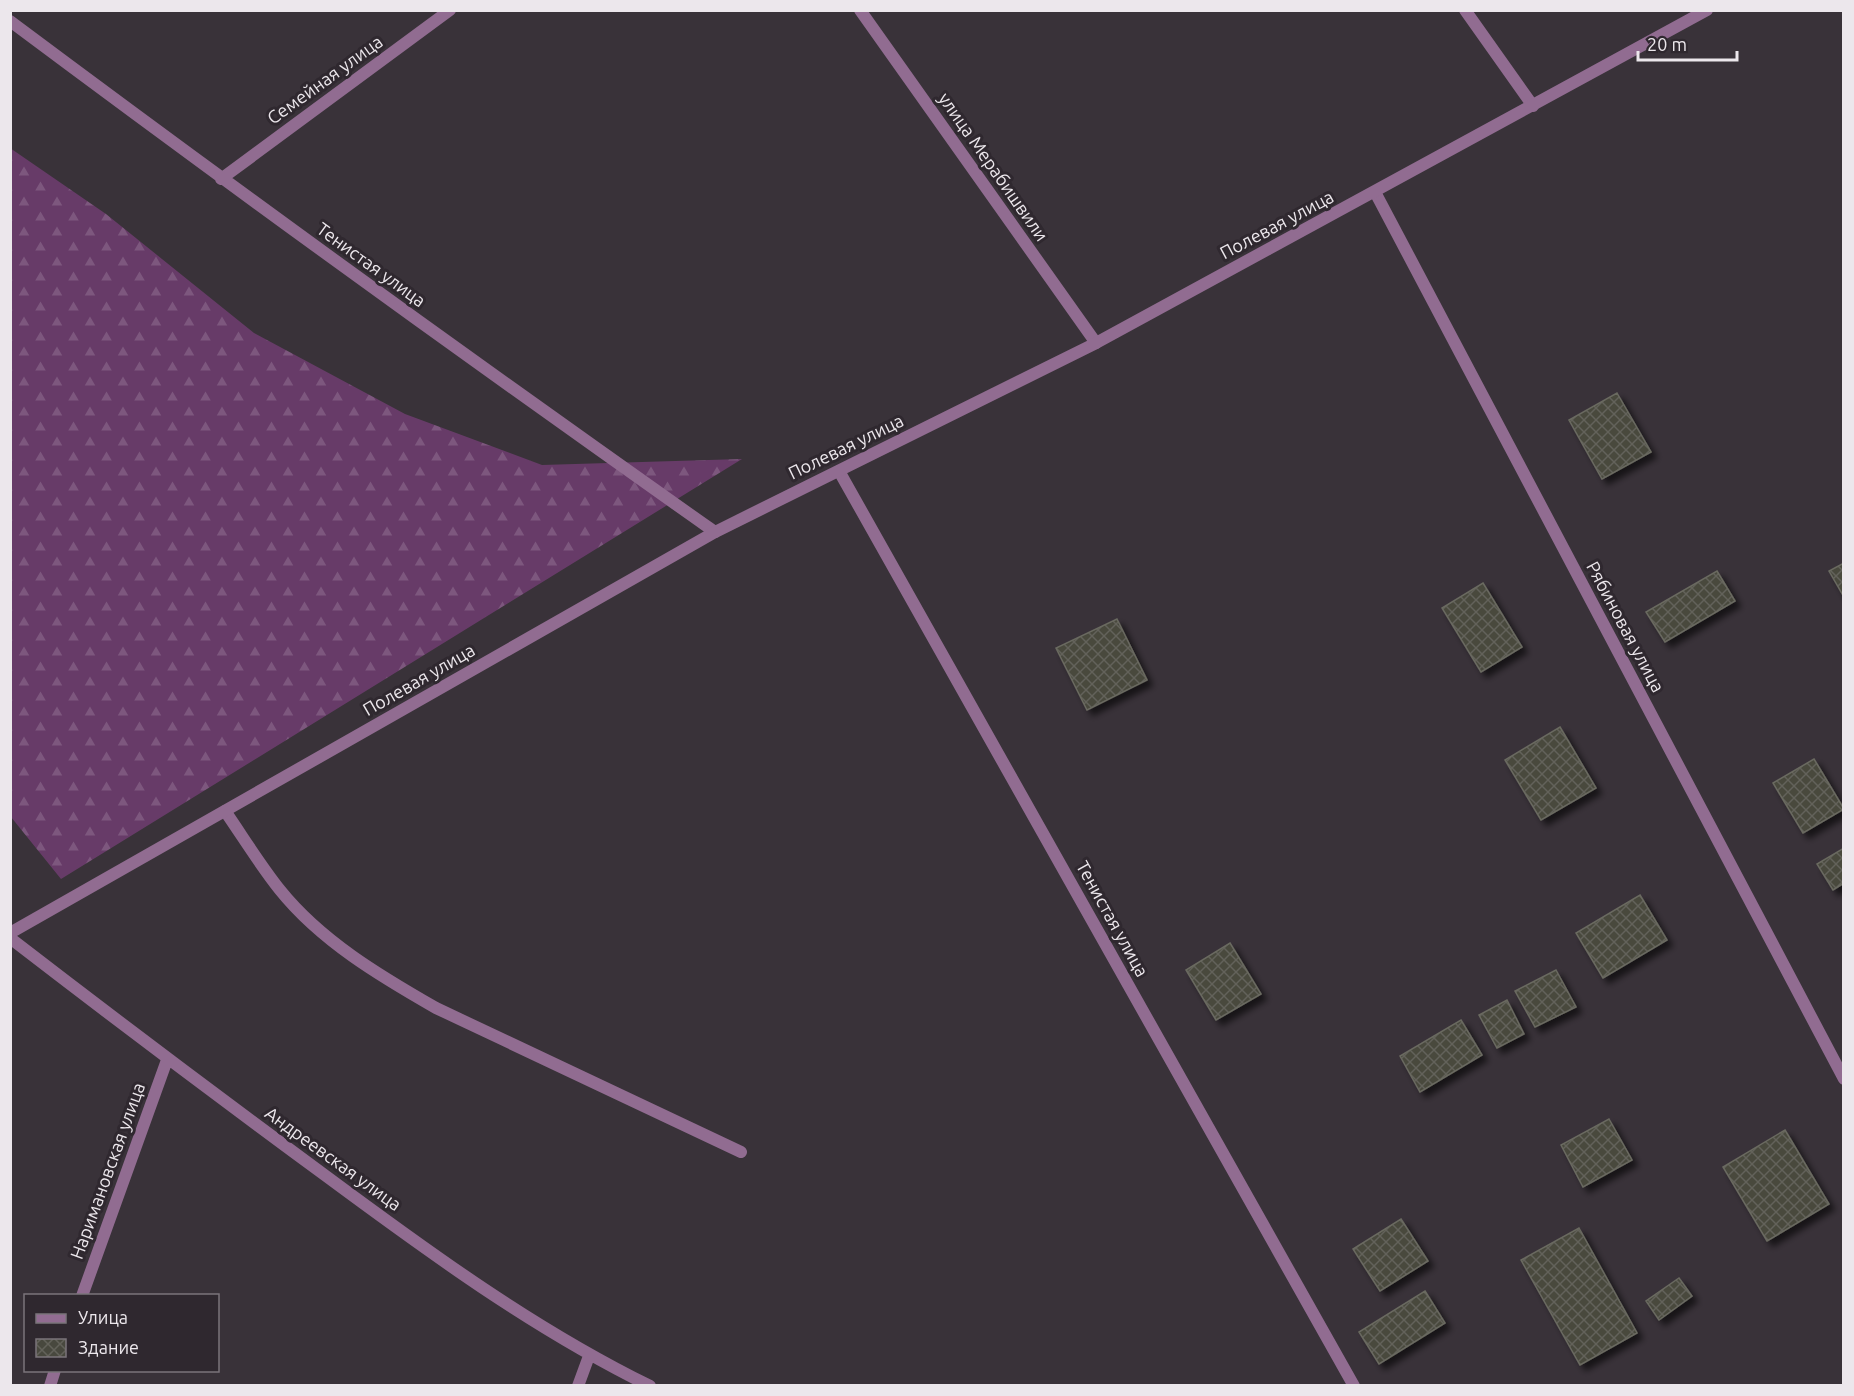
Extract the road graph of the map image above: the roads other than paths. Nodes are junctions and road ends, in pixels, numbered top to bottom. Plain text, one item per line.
1 (450, 10) edge
2 (860, 10) edge
3 (1465, 10) edge
4 (1707, 10) edge
5 (10, 21) edge
6 (1533, 106) junction
7 (221, 179) junction
8 (1376, 192) junction
9 (1096, 343) junction
10 (839, 471) junction
11 (715, 532) junction
12 (225, 811) junction
13 (10, 935) edge
14 (167, 1060) junction
15 (1844, 1079) edge
16 (741, 1152) dead end
17 (83, 1294) edge
18 (589, 1356) junction
19 (578, 1386) edge
20 (650, 1386) edge
21 (1354, 1386) edge

1 - 7 street, Семейная улица
2 - 9 street, улица Мерабишвили
3 - 6 street
4 - 6 street, Полевая улица
5 - 7 street, Тенистая улица
6 - 8 street, Полевая улица
7 - 11 street, Тенистая улица
8 - 9 street, Полевая улица
8 - 15 street, Рябиновая улица
9 - 10 street, Полевая улица
10 - 11 street, Полевая улица
10 - 21 street, Тенистая улица
11 - 12 street, Полевая улица
12 - 13 street, Полевая улица
12 - 16 street
13 - 14 street, Андреевская улица
14 - 17 street, Наримановская улица
14 - 18 street, Андреевская улица
18 - 19 street
18 - 20 street, Андреевская улица

